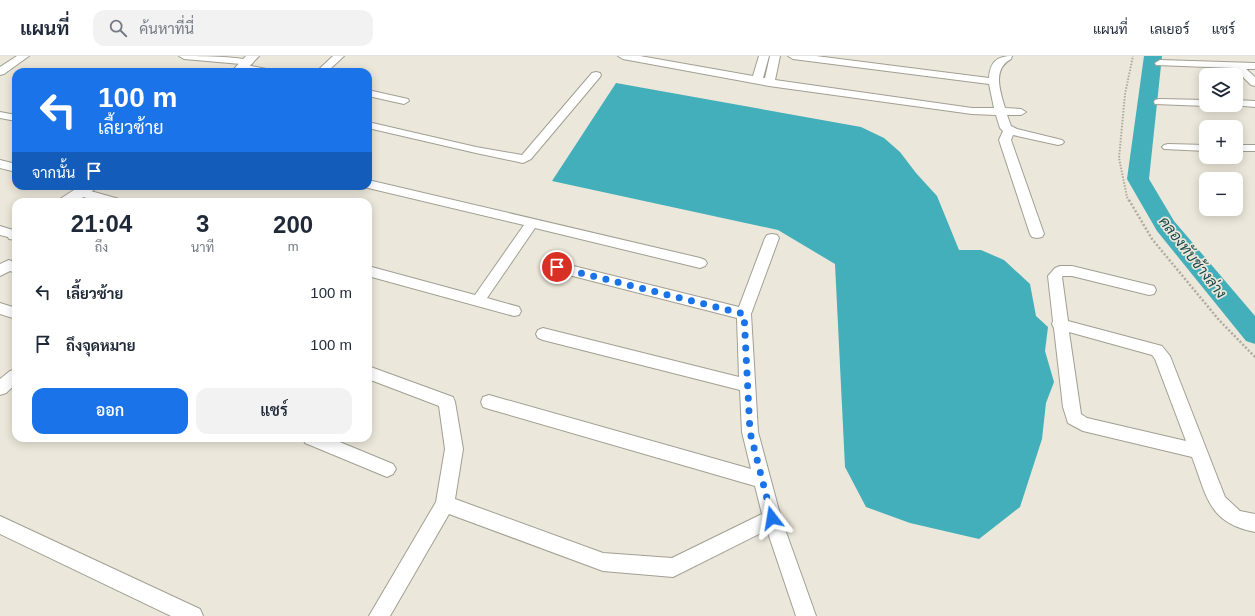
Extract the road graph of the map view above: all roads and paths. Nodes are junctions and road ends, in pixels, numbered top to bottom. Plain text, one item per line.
1 (9, 56) edge
2 (184, 56) edge
3 (339, 56) edge
4 (623, 56) edge
5 (764, 56) edge
6 (775, 56) edge
7 (793, 56) edge
8 (1133, 56) edge
9 (22, 57) edge
10 (1008, 57) edge
11 (1160, 63) dead end
12 (245, 64) edge
13 (1236, 65) junction
14 (1255, 66) edge
15 (256, 68) edge
16 (326, 68) edge
17 (0, 72) edge
18 (12, 73) edge
19 (596, 75) dead end
20 (757, 80) junction
21 (994, 82) junction
22 (769, 83) junction
23 (1255, 83) edge
24 (372, 94) edge
25 (404, 101) dead end
26 (1159, 102) dead end
27 (1199, 103) edge
28 (1243, 104) edge
29 (1255, 104) edge
30 (1001, 112) junction
31 (1021, 112) dead end
32 (0, 115) edge
33 (12, 117) edge
34 (372, 126) edge
35 (1009, 131) junction
36 (1058, 142) dead end
37 (1168, 147) dead end
38 (1199, 148) edge
39 (1243, 148) edge
40 (1255, 148) edge
41 (0, 164) edge
42 (12, 167) edge
43 (372, 185) edge
44 (83, 190) edge
45 (87, 190) edge
46 (71, 198) edge
47 (106, 198) edge
48 (532, 223) junction
49 (0, 230) edge
50 (12, 234) edge
51 (1037, 234) dead end
52 (772, 238) dead end
53 (700, 263) dead end
54 (12, 266) edge
55 (557, 267) dead end
56 (0, 271) edge
57 (372, 272) edge
58 (1149, 290) dead end
59 (478, 301) junction
60 (0, 308) edge
61 (514, 311) dead end
62 (12, 312) edge
63 (744, 314) junction
64 (1060, 324) junction
65 (543, 334) dead end
66 (1255, 357) edge
67 (372, 374) edge
68 (12, 378) edge
69 (748, 386) junction
70 (0, 388) edge
71 (489, 402) dead end
72 (321, 442) edge
73 (1198, 451) junction
74 (387, 469) dead end
75 (762, 480) junction
76 (445, 504) junction
77 (772, 518) junction
78 (1255, 523) edge
79 (0, 525) edge
80 (193, 616) edge
81 (379, 616) edge
82 (806, 616) edge

1 - 9 street
2 - 12 street
3 - 16 street
4 - 20 street
5 - 20 street
6 - 22 street
7 - 21 street
8 - 66 path
9 - 17 street
10 - 21 street
11 - 13 street
12 - 15 street
13 - 14 street
13 - 23 street
17 - 18 street
19 - 34 street
20 - 22 street
21 - 30 street
22 - 30 street
24 - 25 street
26 - 27 street
28 - 29 street
30 - 31 street
30 - 35 street
32 - 33 street
35 - 36 street
35 - 51 street
37 - 38 street
39 - 40 street
41 - 42 street
43 - 48 street
44 - 46 street
45 - 47 street
48 - 53 street
48 - 59 street
49 - 50 street
52 - 63 street
54 - 56 street
55 - 63 street
57 - 59 street
58 - 64 street
59 - 61 street
60 - 62 street
63 - 69 street
64 - 73 street
64 - 73 street
65 - 69 street
67 - 76 street
68 - 70 street
69 - 75 street
71 - 75 street
72 - 74 street
73 - 78 street
75 - 77 street
76 - 77 street
76 - 81 street
77 - 82 street
79 - 80 street

